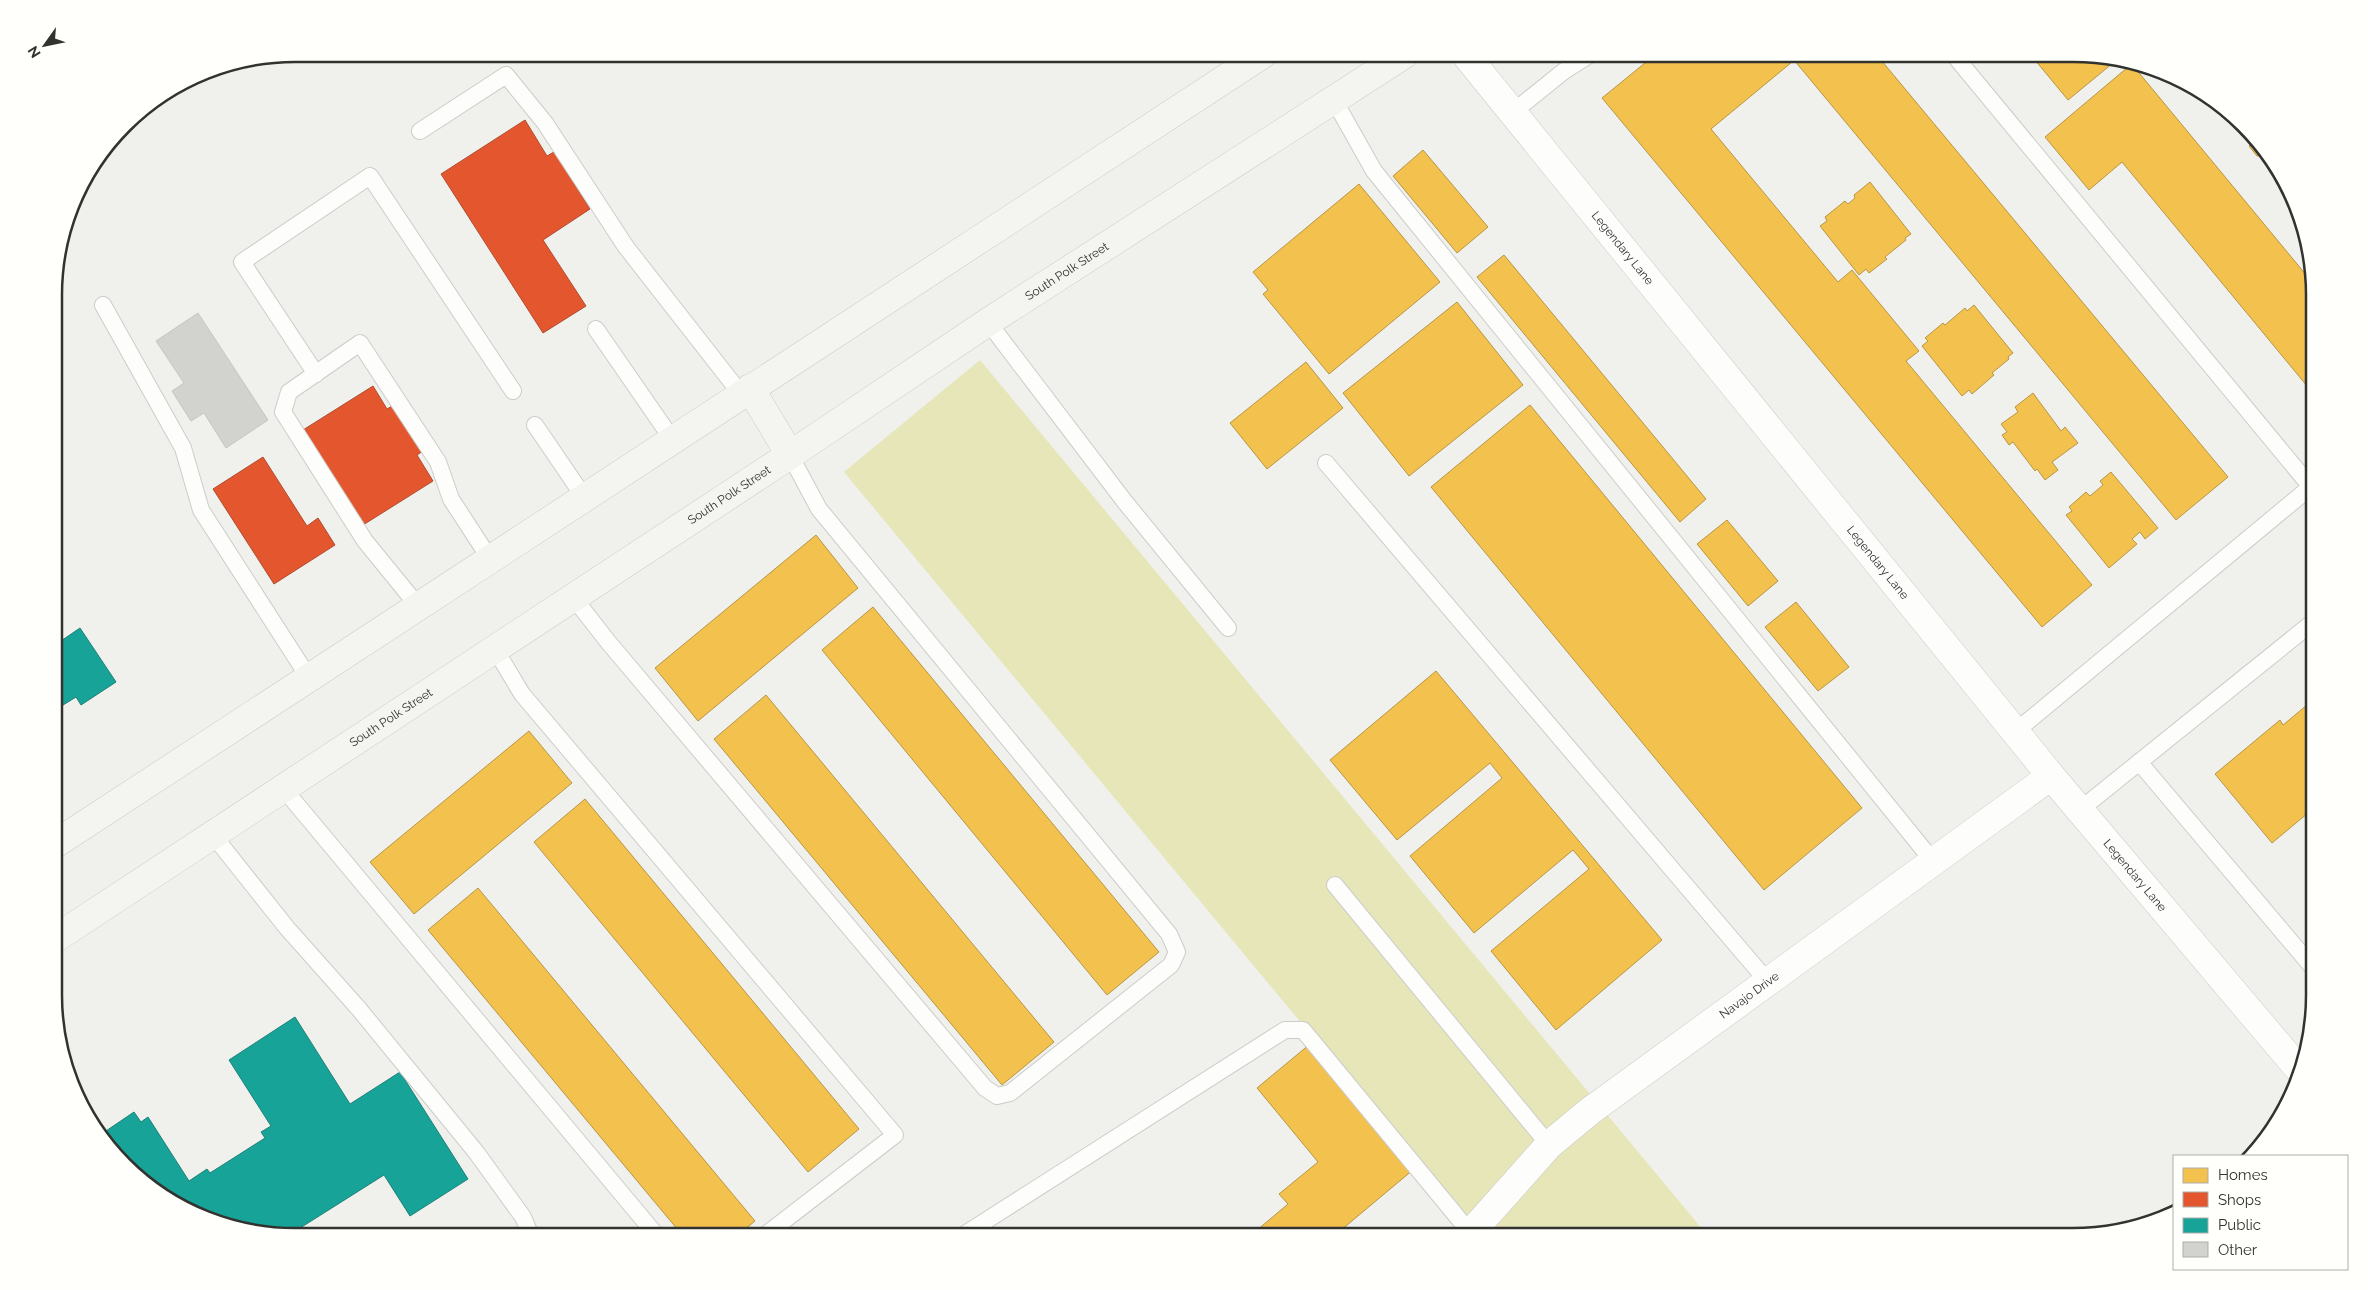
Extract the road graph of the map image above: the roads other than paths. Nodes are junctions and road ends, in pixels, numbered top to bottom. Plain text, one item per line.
1 (1251, 62) edge
2 (1393, 62) edge
3 (1472, 62) edge
4 (1578, 62) edge
5 (1960, 62) edge
6 (1334, 100) junction
7 (1513, 112) junction
8 (420, 131) dead end
9 (103, 305) dead end
10 (988, 322) junction
11 (596, 328) dead end
12 (316, 374) junction
13 (513, 391) dead end
14 (746, 391) junction
15 (535, 425) dead end
16 (672, 439) junction
17 (790, 454) junction
18 (1326, 463) dead end
19 (2306, 479) edge
20 (2306, 491) edge
21 (584, 497) junction
22 (490, 559) junction
23 (573, 597) junction
24 (418, 606) junction
25 (1228, 628) dead end
26 (2306, 628) edge
27 (495, 649) junction
28 (309, 678) junction
29 (2016, 732) junction
30 (2139, 762) junction
31 (2051, 776) junction
32 (283, 788) junction
33 (2081, 809) junction
34 (213, 835) junction
35 (62, 840) edge
36 (1932, 860) junction
37 (1335, 885) dead end
38 (62, 934) edge
39 (2306, 960) edge
40 (1768, 982) junction
41 (2295, 1062) edge
42 (1549, 1145) junction
43 (528, 1228) edge
44 (650, 1228) edge
45 (774, 1228) edge
46 (975, 1228) edge
47 (1465, 1228) edge
48 (1477, 1228) edge

1 - 14 main road
2 - 6 main road, South Polk Street
3 - 7 street, Legendary Lane
4 - 7 lane
5 - 19 lane
6 - 10 main road, South Polk Street
6 - 36 lane
7 - 29 street, Legendary Lane
8 - 14 lane
9 - 28 lane
10 - 17 main road, South Polk Street
10 - 25 lane
11 - 16 lane
12 - 13 lane
12 - 22 lane
12 - 24 lane
14 - 16 main road
14 - 17 main road
15 - 21 lane
16 - 21 main road
17 - 23 main road, South Polk Street
17 - 23 lane
18 - 40 lane
20 - 29 lane
21 - 22 main road
22 - 24 main road
23 - 27 main road, South Polk Street
24 - 28 main road
26 - 30 lane
27 - 32 main road, South Polk Street
27 - 45 lane
28 - 35 main road
29 - 31 street, Legendary Lane
30 - 33 lane
30 - 39 lane
31 - 33 street, Legendary Lane
31 - 36 street, Navajo Drive
32 - 34 main road, South Polk Street
32 - 44 lane
33 - 41 street, Legendary Lane
34 - 38 main road, South Polk Street
34 - 43 lane
36 - 40 street, Navajo Drive
37 - 42 lane
40 - 42 street, Navajo Drive
42 - 48 street, Navajo Drive
46 - 47 lane

